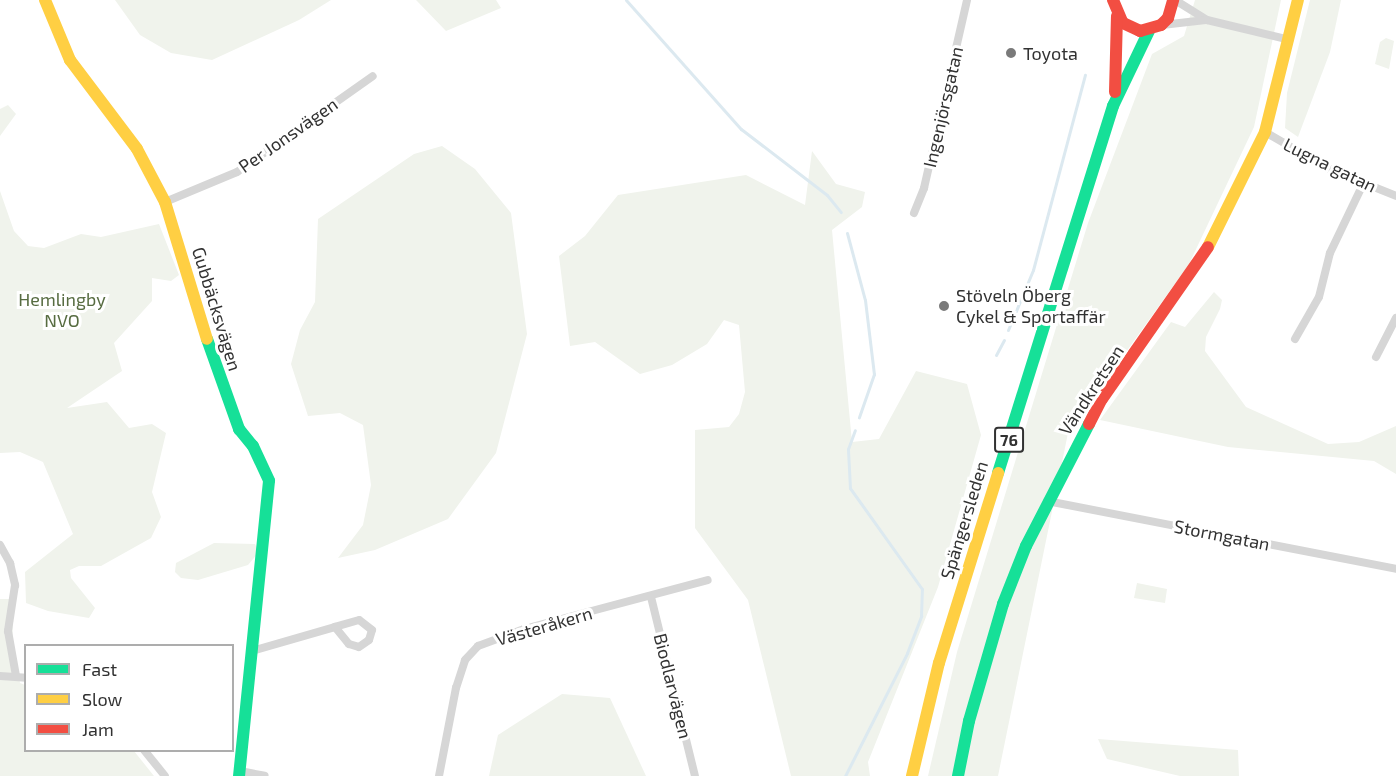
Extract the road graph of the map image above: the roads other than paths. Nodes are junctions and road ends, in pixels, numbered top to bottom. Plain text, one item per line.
1 (45, 0) edge
2 (967, 0) edge
3 (1174, 0) edge
4 (1298, 0) edge
5 (1112, 6) edge
6 (1207, 20) junction
7 (1161, 25) junction
8 (1149, 31) junction
9 (1290, 40) junction
10 (374, 76) dead end
11 (1113, 106) junction
12 (1265, 132) junction
13 (1364, 184) junction
14 (1396, 196) edge
15 (165, 202) junction
16 (914, 213) dead end
17 (1396, 318) edge
18 (1295, 339) dead end
19 (1376, 357) dead end
20 (1047, 501) junction
21 (0, 545) edge
22 (1396, 569) edge
23 (708, 580) dead end
24 (651, 597) junction
25 (335, 627) dead end
26 (252, 651) junction
27 (0, 676) edge
28 (16, 676) junction
29 (24, 678) edge
30 (146, 752) edge
31 (240, 773) edge
32 (165, 776) edge
33 (265, 776) edge
34 (439, 776) edge
35 (695, 776) edge
36 (912, 776) edge
37 (958, 776) edge

1 - 15 street, Gubbäcksvägen
2 - 16 street, Ingenjörsgatan
3 - 6 street
3 - 7 street
4 - 9 street, Vändkretsen
5 - 8 street, Spängersleden
5 - 11 street, Spängersleden / 76
6 - 7 street
6 - 9 street
7 - 8 street
8 - 11 street, Spängersleden / 76
9 - 12 street, Vändkretsen
10 - 15 street, Per Jonsvägen
11 - 36 street, Spängersleden / 76
12 - 13 street, Lugna gatan
12 - 20 street, Vändkretsen
13 - 14 street, Lugna gatan
13 - 18 street
15 - 26 street, Gubbäcksvägen
17 - 19 street
20 - 22 street, Stormgatan
20 - 37 street, Vändkretsen
21 - 28 street
23 - 24 street, Västeråkern
24 - 34 street, Västeråkern
24 - 35 street, Biodlarvägen
25 - 26 street
26 - 31 street, Gubbäcksvägen
27 - 28 street
28 - 29 street
30 - 32 street
31 - 33 street, Gubbäcksvägen

